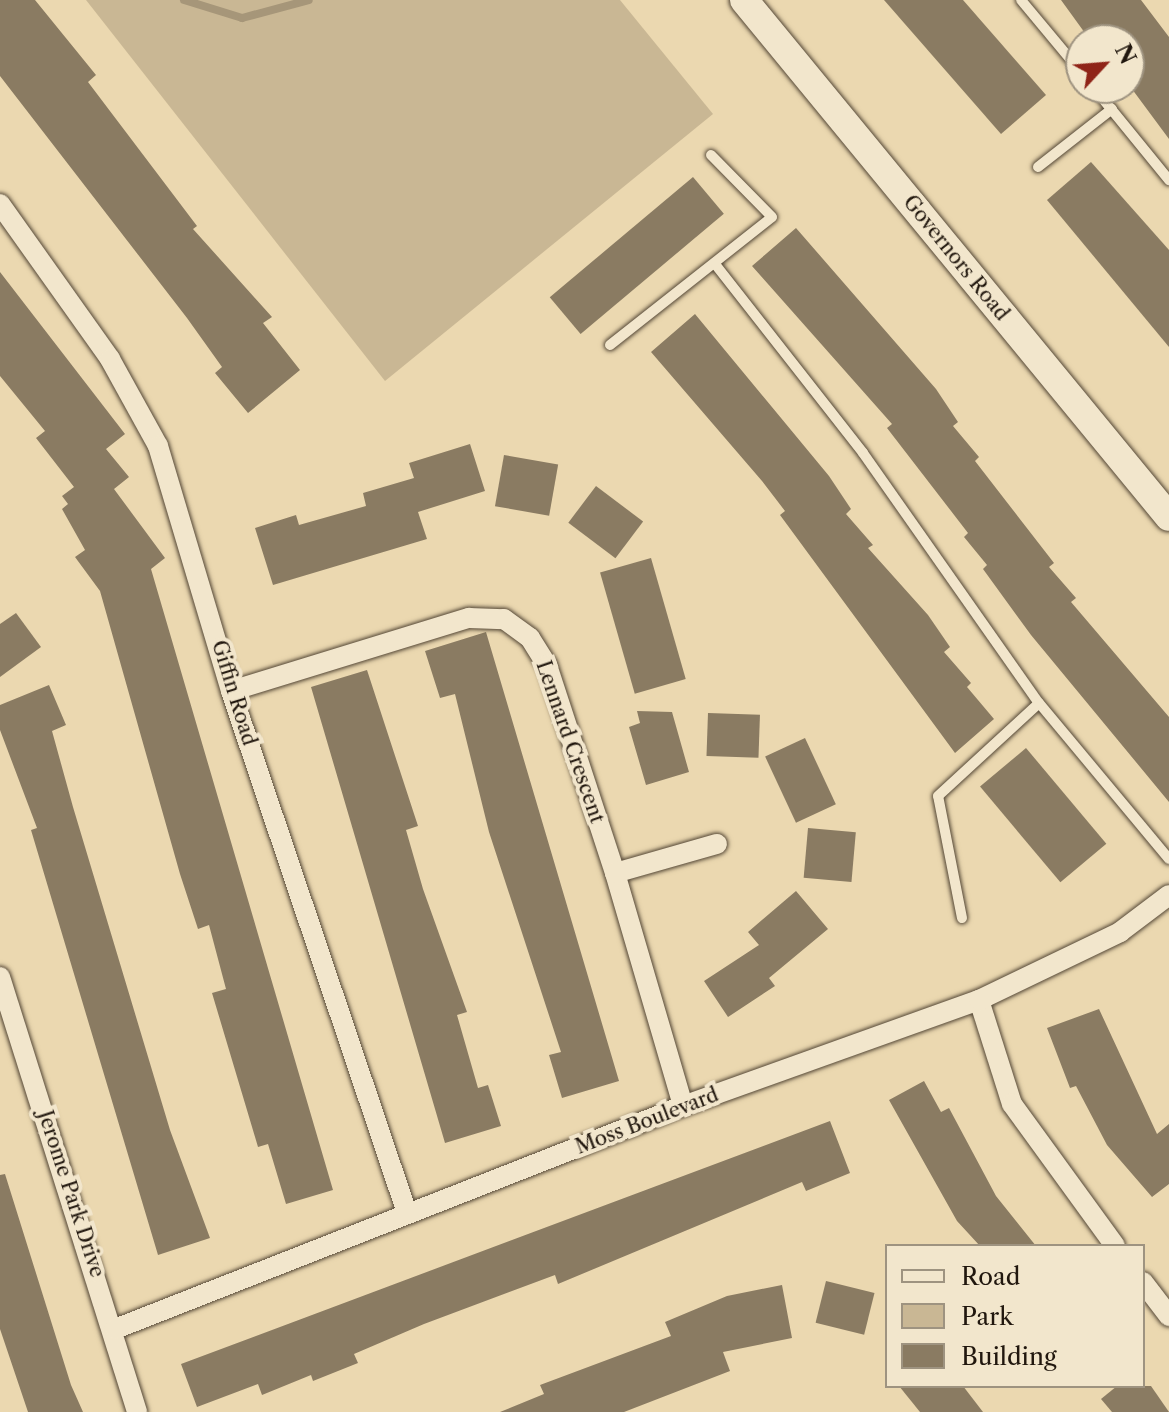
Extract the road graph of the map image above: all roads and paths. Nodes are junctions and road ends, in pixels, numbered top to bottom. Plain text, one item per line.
1 (744, 0) edge
2 (1021, 0) edge
3 (1065, 53) edge
4 (1108, 104) edge
5 (1112, 109) junction
6 (711, 155) dead end
7 (1038, 167) dead end
8 (1169, 180) edge
9 (0, 204) edge
10 (715, 264) junction
11 (610, 345) dead end
12 (1169, 517) edge
13 (231, 691) junction
14 (1039, 703) junction
15 (717, 844) dead end
16 (1169, 859) edge
17 (615, 873) junction
18 (1169, 895) edge
19 (962, 918) dead end
20 (0, 977) edge
21 (979, 1000) junction
22 (683, 1106) junction
23 (407, 1213) junction
24 (1114, 1244) edge
25 (1145, 1285) edge
26 (1169, 1316) edge
27 (115, 1329) junction
28 (137, 1412) edge

1 - 12 main road, Governors Road
2 - 3 lane
4 - 5 lane
5 - 7 lane
5 - 8 lane
6 - 10 lane
9 - 13 street, Giffin Road
10 - 11 lane
10 - 14 lane
13 - 17 street, Lennard Crescent
13 - 23 street, Giffin Road
14 - 16 lane
14 - 19 lane
15 - 17 street
17 - 22 street, Lennard Crescent
18 - 21 street, Moss Boulevard
20 - 27 street, Jerome Park Drive
21 - 22 street, Moss Boulevard
21 - 24 street
22 - 23 street, Moss Boulevard
23 - 27 street, Moss Boulevard
25 - 26 street
27 - 28 street, Jerome Park Drive

